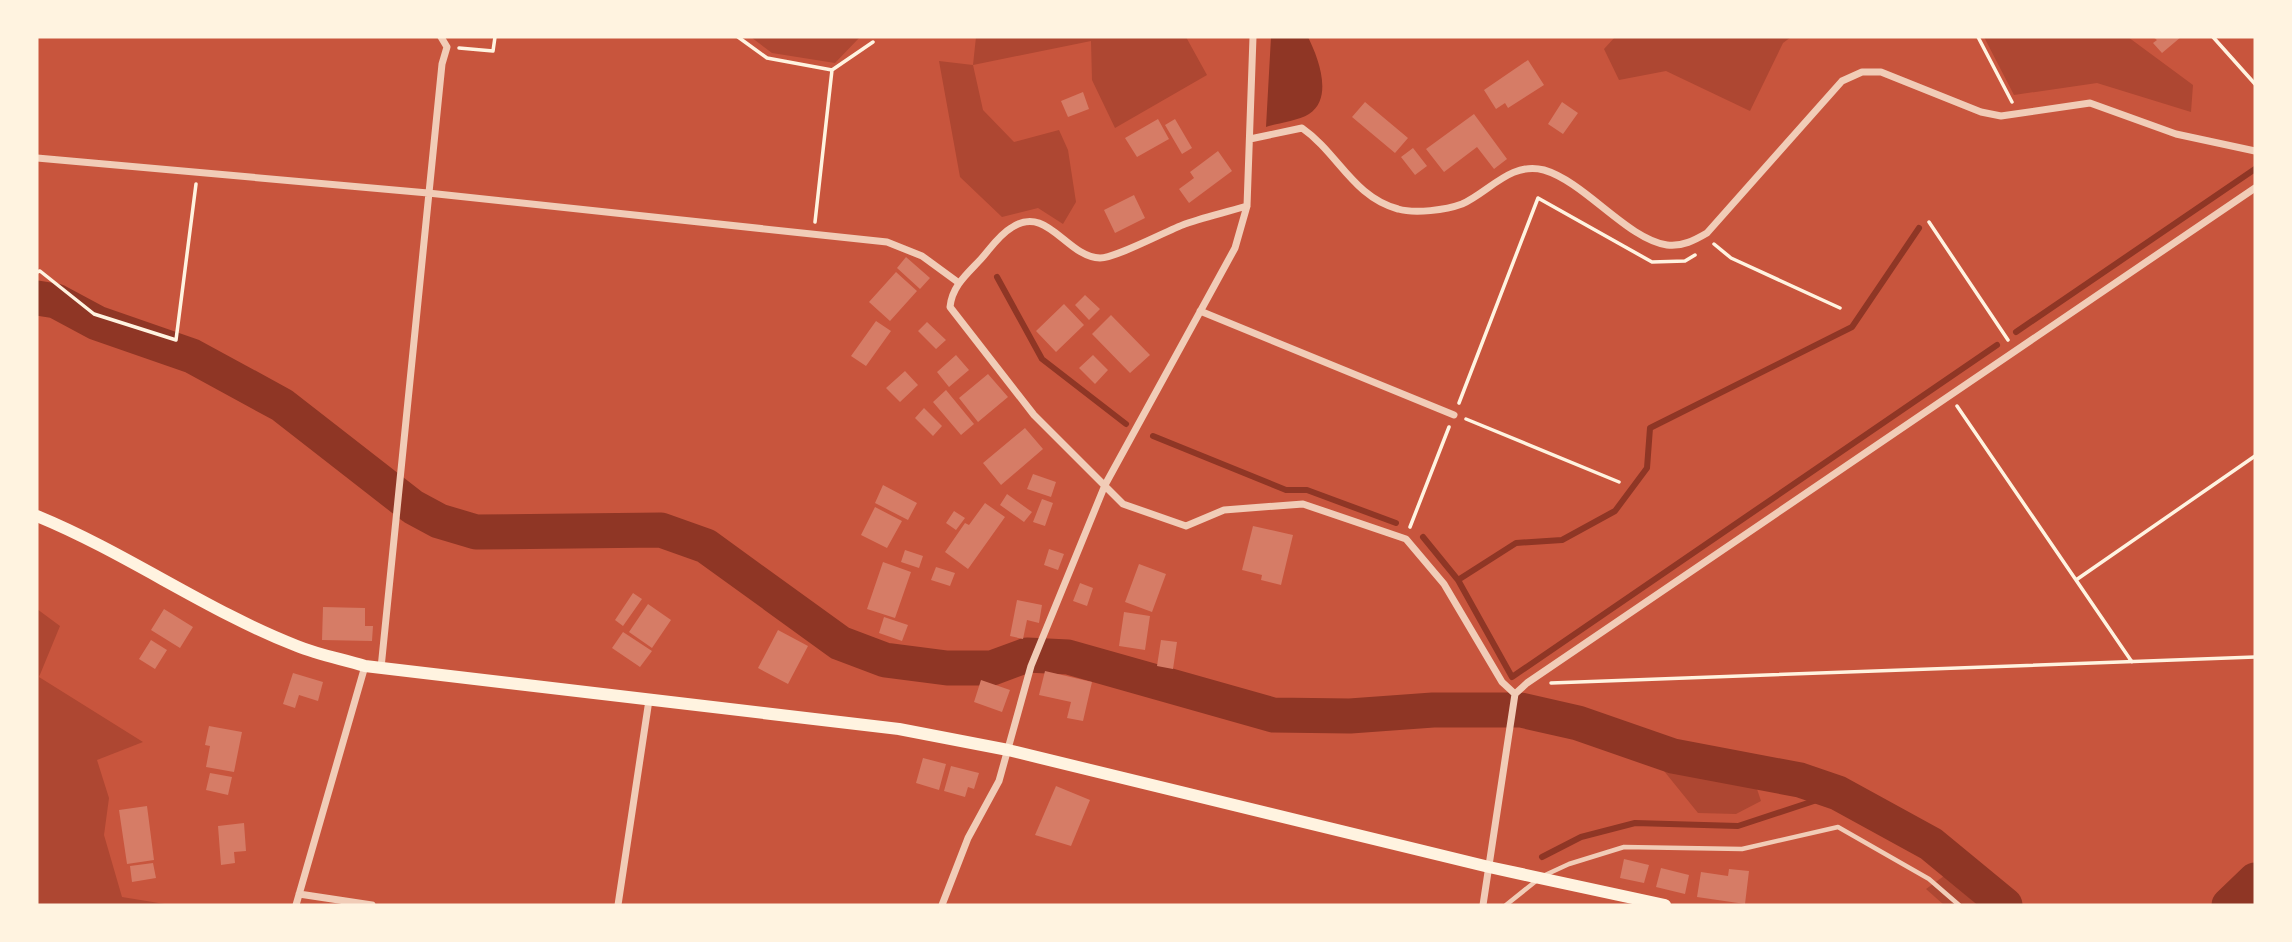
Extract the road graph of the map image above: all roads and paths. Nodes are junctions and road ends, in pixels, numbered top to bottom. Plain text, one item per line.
1 (441, 37) edge
2 (495, 37) edge
3 (738, 37) edge
4 (1253, 37) edge
5 (1978, 37) edge
6 (2213, 37) edge
7 (873, 42) dead end
8 (447, 47) junction
9 (832, 70) junction
10 (2255, 85) edge
11 (2018, 114) junction
12 (1250, 139) junction
13 (2255, 150) edge
14 (37, 158) edge
15 (197, 173) junction
16 (2255, 188) edge
17 (428, 194) junction
18 (1247, 206) junction
19 (1929, 222) dead end
20 (1707, 233) junction
21 (814, 234) junction
22 (1714, 244) junction
23 (37, 272) edge
24 (959, 283) junction
25 (1840, 308) dead end
26 (1200, 311) junction
27 (2015, 351) junction
28 (1950, 395) junction
29 (1454, 415) junction
30 (2255, 456) edge
31 (1619, 482) dead end
32 (1105, 485) junction
33 (37, 516) edge
34 (1406, 539) junction
35 (2076, 579) junction
36 (2255, 657) edge
37 (2132, 662) junction
38 (365, 666) junction
39 (381, 668) junction
40 (1527, 683) junction
41 (1515, 694) junction
42 (649, 699) junction
43 (1008, 750) junction
44 (1489, 867) junction
45 (1539, 878) junction
46 (299, 894) junction
47 (296, 905) edge
48 (372, 905) edge
49 (618, 905) edge
50 (942, 905) edge
51 (1483, 905) edge
52 (1506, 905) edge
53 (1665, 905) edge
54 (1959, 905) edge

1 - 8 street
2 - 8 path
3 - 9 path
4 - 12 street
5 - 11 path
6 - 10 path
7 - 9 path
8 - 17 street
9 - 21 path
11 - 13 street
11 - 20 street
12 - 18 street
12 - 20 street
14 - 15 street
15 - 17 street
15 - 23 path
16 - 27 street
17 - 21 street
17 - 39 street
18 - 24 street
18 - 26 street
19 - 27 path
20 - 22 path
21 - 24 street
22 - 25 path
22 - 29 path
24 - 32 street
26 - 29 street
26 - 32 street
27 - 28 street
28 - 35 path
28 - 40 street
29 - 31 path
29 - 34 path
30 - 35 path
32 - 34 street
32 - 43 street
33 - 38 main road
34 - 41 street
35 - 37 path
36 - 37 path
37 - 40 path
38 - 39 main road
38 - 46 street
39 - 42 main road
40 - 41 street
41 - 44 street
42 - 43 main road
42 - 49 street
43 - 44 main road
43 - 50 street
44 - 45 main road
44 - 51 street
45 - 52 lane
45 - 53 main road
45 - 54 lane
46 - 47 street
46 - 48 street

